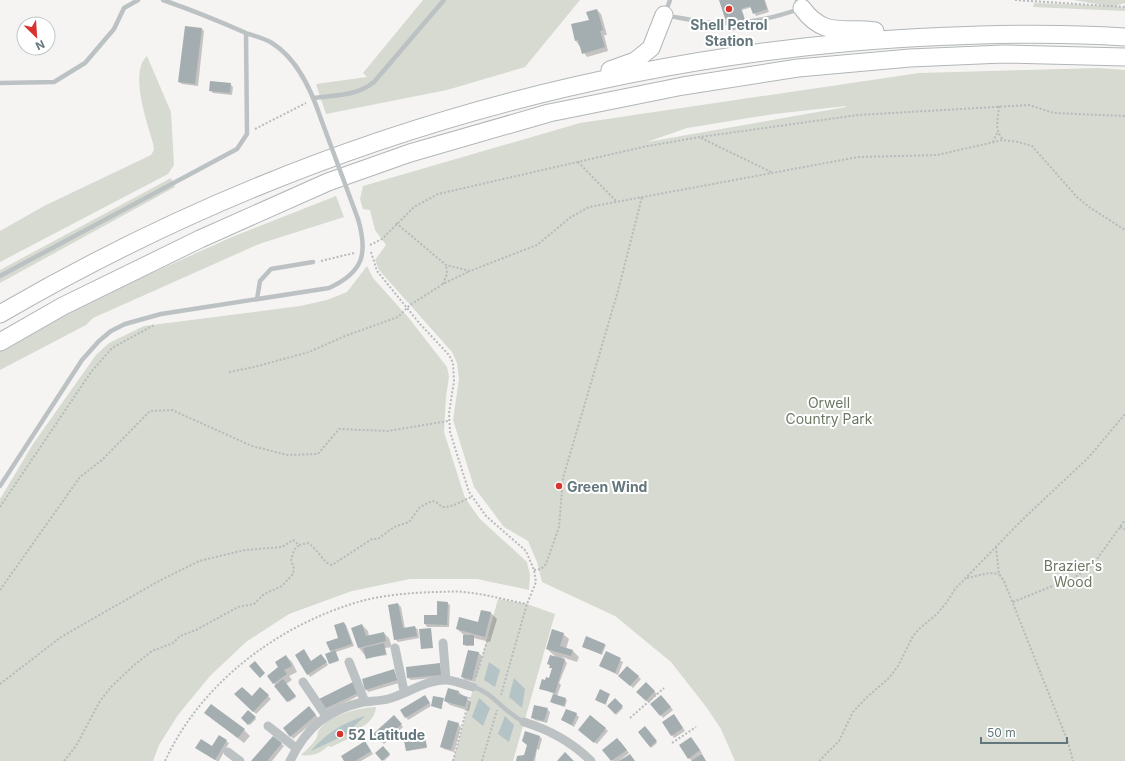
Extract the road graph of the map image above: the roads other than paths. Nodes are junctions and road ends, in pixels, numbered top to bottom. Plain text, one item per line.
1 (138, 0) edge
2 (163, 0) edge
3 (444, 0) edge
4 (668, 4) edge
5 (799, 4) edge
6 (246, 33) junction
7 (913, 37) junction
8 (1125, 37) edge
9 (1125, 57) edge
10 (0, 83) edge
11 (577, 85) junction
12 (314, 98) junction
13 (313, 262) road end
14 (0, 276) edge
15 (257, 299) junction
16 (0, 314) edge
17 (0, 342) edge
18 (0, 486) edge
19 (443, 643) dead end
20 (394, 648) dead end
21 (349, 662) dead end
22 (446, 680) junction
23 (303, 682) dead end
24 (473, 687) joint
25 (404, 691) junction
26 (365, 702) junction
27 (326, 716) junction
28 (524, 722) joint
29 (268, 726) dead end
30 (296, 748) junction
31 (228, 752) dead end
32 (240, 761) edge
33 (290, 761) edge
34 (591, 761) edge

1 - 10 lane
2 - 6 lane
3 - 12 lane
4 - 5 lane
4 - 11 highway
5 - 7 highway
6 - 12 lane
6 - 14 lane
7 - 8 highway
7 - 11 highway
9 - 17 highway
11 - 16 highway
12 - 15 lane, bridge
13 - 15 lane
15 - 18 lane
19 - 22 street
20 - 25 street
21 - 26 street
22 - 24 street
22 - 25 street
23 - 27 street
24 - 28 lane
25 - 26 street
26 - 27 street
27 - 30 street
28 - 34 street
29 - 30 street
30 - 33 street
31 - 32 street

